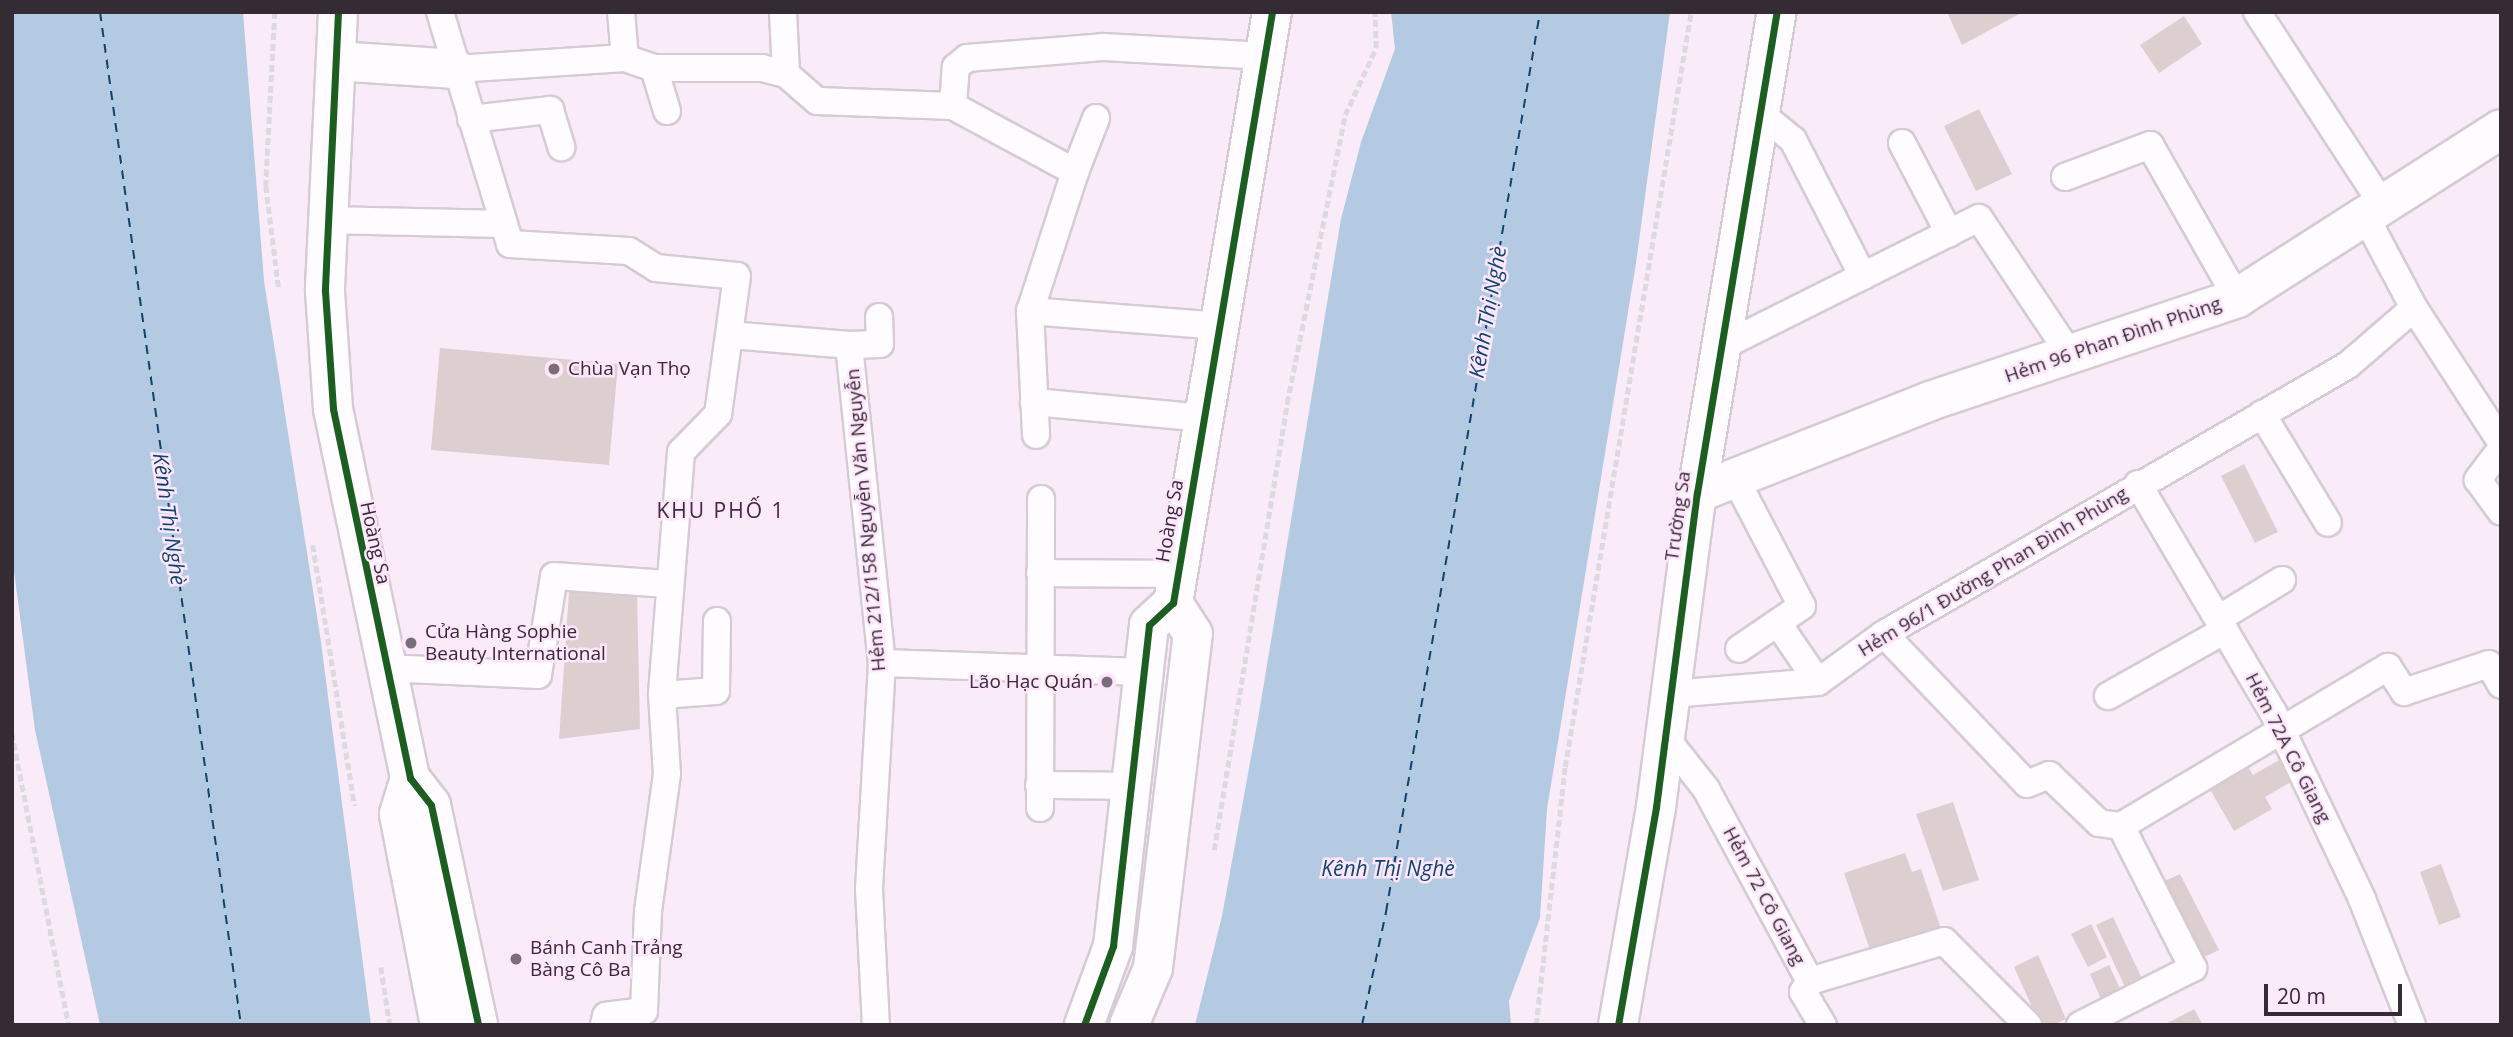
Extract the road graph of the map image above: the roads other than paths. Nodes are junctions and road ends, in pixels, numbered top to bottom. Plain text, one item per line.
1 (338, 12) edge
2 (440, 12) edge
3 (621, 12) edge
4 (783, 12) edge
5 (1272, 12) edge
6 (1777, 12) edge
7 (2257, 12) edge
8 (1266, 57) junction
9 (625, 58) junction
10 (336, 61) junction
11 (654, 68) junction
12 (456, 69) junction
13 (786, 74) junction
14 (953, 106) junction
15 (667, 111) dead end
16 (1760, 113) junction
17 (1096, 118) dead end
18 (471, 119) junction
19 (2501, 129) edge
20 (1902, 143) dead end
21 (562, 147) dead end
22 (1075, 172) junction
23 (2064, 177) dead end
24 (2374, 211) junction
25 (328, 220) junction
26 (502, 224) junction
27 (1949, 233) junction
28 (1863, 276) junction
29 (2237, 298) junction
30 (2414, 308) junction
31 (1030, 311) junction
32 (878, 317) dead end
33 (1220, 326) junction
34 (730, 335) junction
35 (849, 345) junction
36 (1721, 347) junction
37 (2071, 356) junction
38 (1034, 402) junction
39 (2262, 414) junction
40 (1204, 418) junction
41 (1036, 435) dead end
42 (2501, 442) edge
43 (2501, 449) edge
44 (1735, 478) junction
45 (2138, 484) junction
46 (1697, 493) junction
47 (1041, 499) dead end
48 (2501, 512) edge
49 (2328, 523) dead end
50 (1040, 573) junction
51 (2282, 580) dead end
52 (668, 584) junction
53 (1175, 588) junction
54 (716, 621) dead end
55 (2222, 624) junction
56 (1779, 625) junction
57 (1884, 634) junction
58 (1739, 649) dead end
59 (883, 663) junction
60 (386, 668) junction
61 (1040, 668) junction
62 (1144, 672) junction
63 (2495, 675) edge
64 (1188, 677) junction
65 (1818, 682) junction
66 (1671, 694) junction
67 (662, 695) junction
68 (2108, 696) dead end
69 (2281, 730) junction
70 (1665, 737) junction
71 (410, 778) junction
72 (1132, 786) junction
73 (2122, 826) junction
74 (452, 903) junction
75 (415, 908) junction
76 (1810, 981) junction
77 (440, 1025) edge
78 (478, 1025) edge
79 (604, 1025) edge
80 (876, 1025) edge
81 (1084, 1025) edge
82 (1129, 1025) edge
83 (1618, 1025) edge
84 (1823, 1025) edge
85 (2028, 1025) edge
86 (2080, 1025) edge
87 (2412, 1025) edge

1 - 10 street, Hoàng Sa
2 - 12 lane
3 - 9 lane
4 - 13 lane
5 - 8 street, Hoàng Sa
6 - 16 street, Trường Sa
7 - 24 lane
8 - 14 lane
8 - 33 street, Hoàng Sa
9 - 11 lane
9 - 12 lane
10 - 12 street
10 - 25 street, Hoàng Sa
11 - 13 lane
11 - 15 lane
12 - 18 lane
13 - 14 lane
14 - 22 lane
16 - 28 lane
16 - 36 street, Trường Sa
17 - 22 lane
18 - 21 lane
18 - 26 lane
19 - 24 street, Hẻm 96 Phan Đình Phùng
20 - 27 lane
22 - 31 lane
23 - 29 lane
24 - 29 street, Hẻm 96 Phan Đình Phùng
24 - 30 lane
25 - 26 lane
25 - 60 street, Hoàng Sa
26 - 34 lane
27 - 28 lane
27 - 37 lane
28 - 36 lane
29 - 37 street, Hẻm 96 Phan Đình Phùng
30 - 39 lane, Hẻm 96/1 Đường Phan Đình Phùng
30 - 42 lane
31 - 33 lane
31 - 38 lane
32 - 35 lane
33 - 40 street, Hoàng Sa
34 - 35 lane, Hẻm 212/158 Nguyễn Văn Nguyễn
34 - 52 lane
35 - 59 lane, Hẻm 212/158 Nguyễn Văn Nguyễn
36 - 46 street, Trường Sa
37 - 44 street, Hẻm 96 Phan Đình Phùng
38 - 40 lane
38 - 41 lane
39 - 45 lane, Hẻm 96/1 Đường Phan Đình Phùng
39 - 49 lane
40 - 53 street, Hoàng Sa
43 - 48 lane
44 - 46 street, Hẻm 96 Phan Đình Phùng
44 - 56 lane
45 - 55 lane, Hẻm 72A Cô Giang
45 - 57 lane, Hẻm 96/1 Đường Phan Đình Phùng
46 - 66 street, Trường Sa
47 - 50 lane
50 - 53 lane
50 - 61 lane
51 - 55 lane
52 - 60 lane
52 - 67 lane
53 - 62 street
53 - 64 street
54 - 67 lane
55 - 68 lane
55 - 69 lane, Hẻm 72A Cô Giang
56 - 58 lane
56 - 65 lane
57 - 65 lane, Hẻm 96/1 Đường Phan Đình Phùng
57 - 73 lane
59 - 61 lane
59 - 80 lane, Hẻm 212/158 Nguyễn Văn Nguyễn
60 - 71 street, Hoàng Sa
61 - 62 lane
61 - 72 lane
62 - 64 street
62 - 72 street
63 - 69 lane
64 - 82 street
65 - 66 lane
66 - 70 street, Trường Sa
67 - 79 lane
69 - 73 lane
69 - 87 lane, Hẻm 72A Cô Giang
70 - 76 lane, Hẻm 72 Cô Giang
70 - 83 street, Trường Sa
71 - 74 street, Hoàng Sa
71 - 75 street, Hoàng Sa
72 - 81 street
73 - 86 lane
74 - 75 street
74 - 78 street, Hoàng Sa
75 - 77 street, Hoàng Sa
76 - 84 lane
76 - 85 lane, Hẻm 72 Cô Giang

